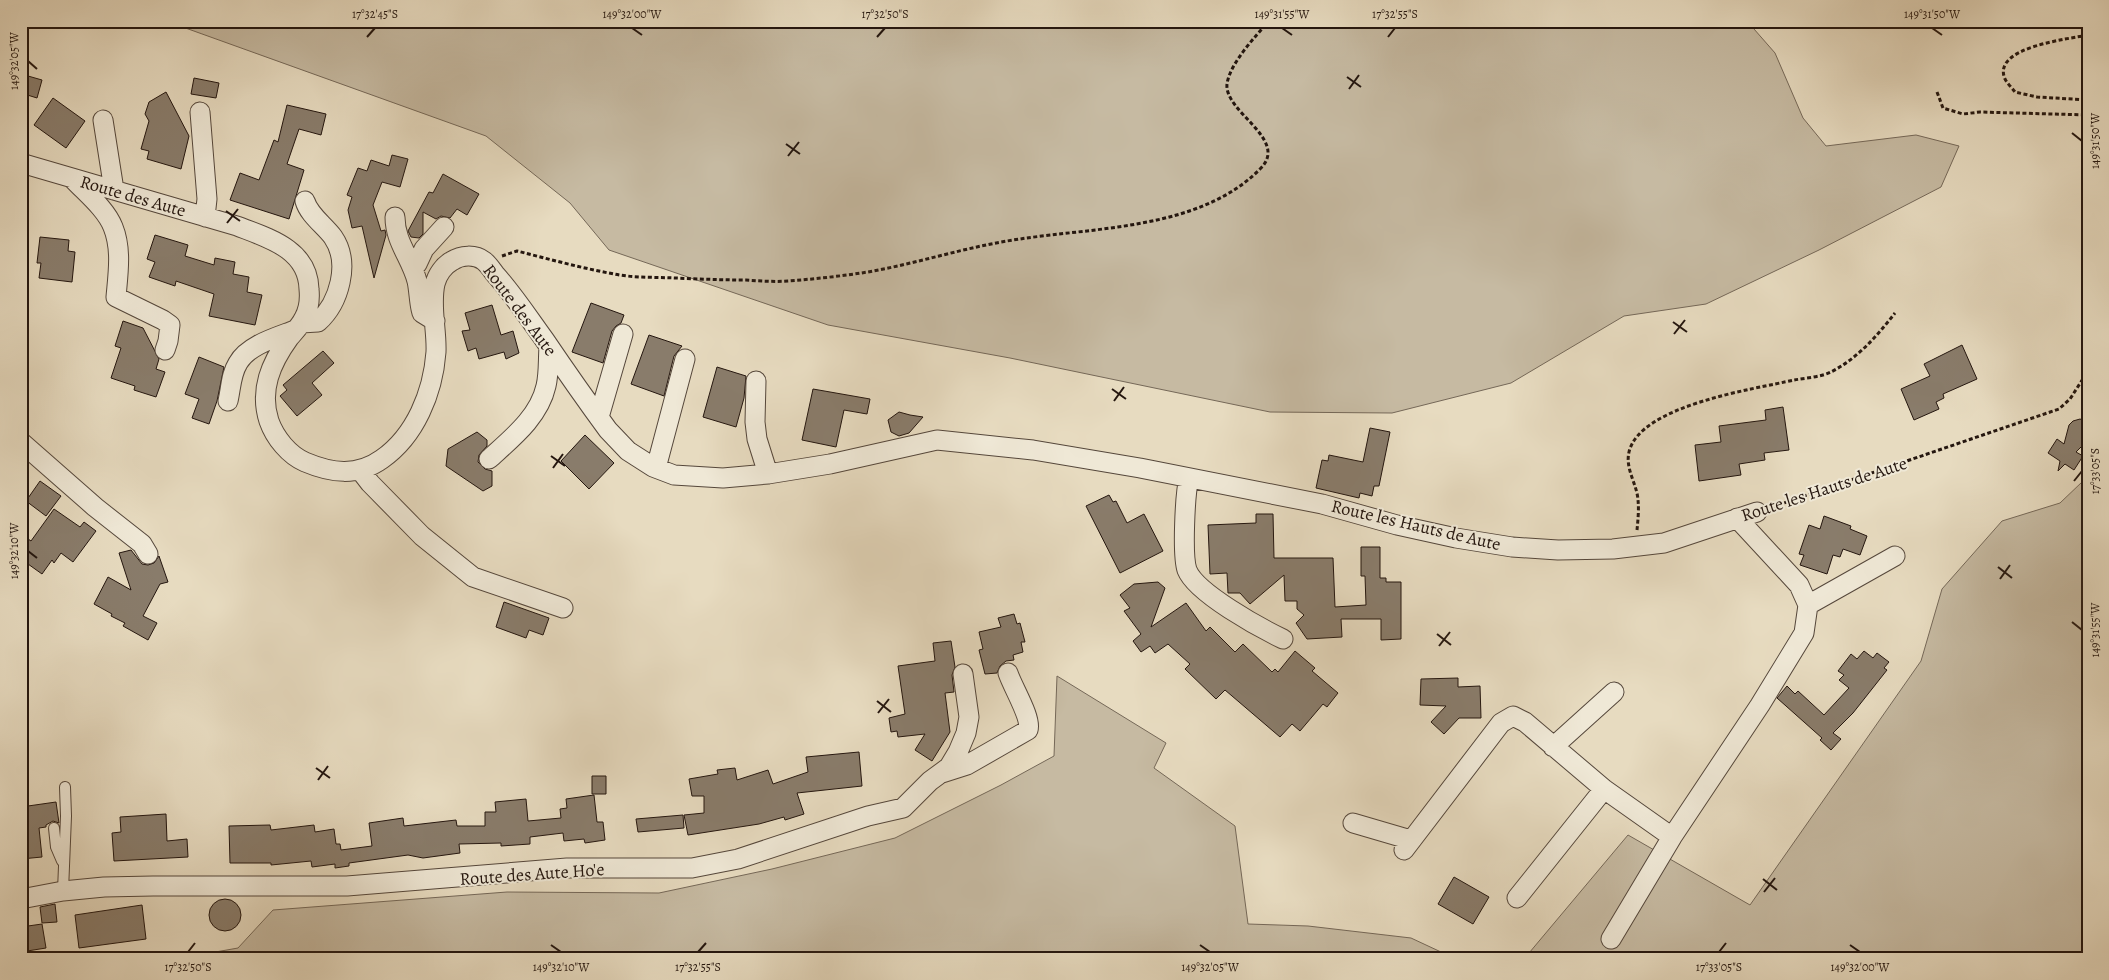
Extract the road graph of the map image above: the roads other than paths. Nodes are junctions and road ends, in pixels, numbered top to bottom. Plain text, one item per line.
1 (200, 112) dead end
2 (102, 120) dead end
3 (21, 163) edge
4 (72, 178) junction
5 (114, 190) junction
6 (305, 201) dead end
7 (205, 217) junction
8 (395, 217) dead end
9 (444, 227) dead end
10 (412, 267) junction
11 (435, 321) junction
12 (298, 326) junction
13 (623, 334) dead end
14 (549, 347) junction
15 (165, 350) dead end
16 (685, 360) dead end
17 (756, 381) dead end
18 (228, 401) dead end
19 (599, 418) junction
20 (21, 442) edge
21 (489, 458) dead end
22 (830, 464) joint
23 (656, 468) junction
24 (360, 470) junction
25 (768, 474) junction
26 (1189, 478) junction
27 (1757, 512) road end
28 (1737, 518) junction
29 (148, 554) dead end
30 (1895, 556) dead end
31 (1808, 604) junction
32 (563, 608) dead end
33 (1283, 639) dead end
34 (1008, 673) dead end
35 (963, 674) dead end
36 (1614, 692) dead end
37 (1553, 747) junction
38 (941, 773) junction
39 (65, 787) dead end
40 (1604, 789) junction
41 (1354, 823) dead end
42 (54, 828) dead end
43 (1672, 837) junction
44 (63, 864) junction
45 (63, 891) junction
46 (21, 898) edge
47 (1517, 898) dead end
48 (1611, 940) dead end

1 - 7 street
2 - 5 street
3 - 4 street, Route des Aute
4 - 5 street, Route des Aute
4 - 15 street
5 - 7 street, Route des Aute
6 - 12 street
7 - 12 street, Route des Aute
8 - 10 street
9 - 10 street
10 - 11 street
11 - 14 street, Route des Aute
11 - 24 street, Route des Aute
12 - 18 street
12 - 24 street, Route des Aute
13 - 19 street
14 - 19 street, Route des Aute
14 - 21 street
16 - 23 street
17 - 25 street
19 - 23 street, Route des Aute
20 - 29 street
22 - 25 street, Route des Aute
22 - 26 street, Route les Hauts de Aute
23 - 25 street, Route des Aute
24 - 32 street
26 - 28 street, Route les Hauts de Aute
26 - 33 street
27 - 28 street, Route les Hauts de Aute
28 - 31 street
30 - 31 street
31 - 43 street
34 - 38 street
35 - 38 street, Route des Aute Ho'e
36 - 37 street
37 - 40 street
37 - 41 street
38 - 45 street, Route des Aute Ho'e
39 - 44 lane
40 - 43 street
40 - 47 street
42 - 44 lane
43 - 48 street
44 - 45 lane
45 - 46 street, Route des Aute Ho'e

